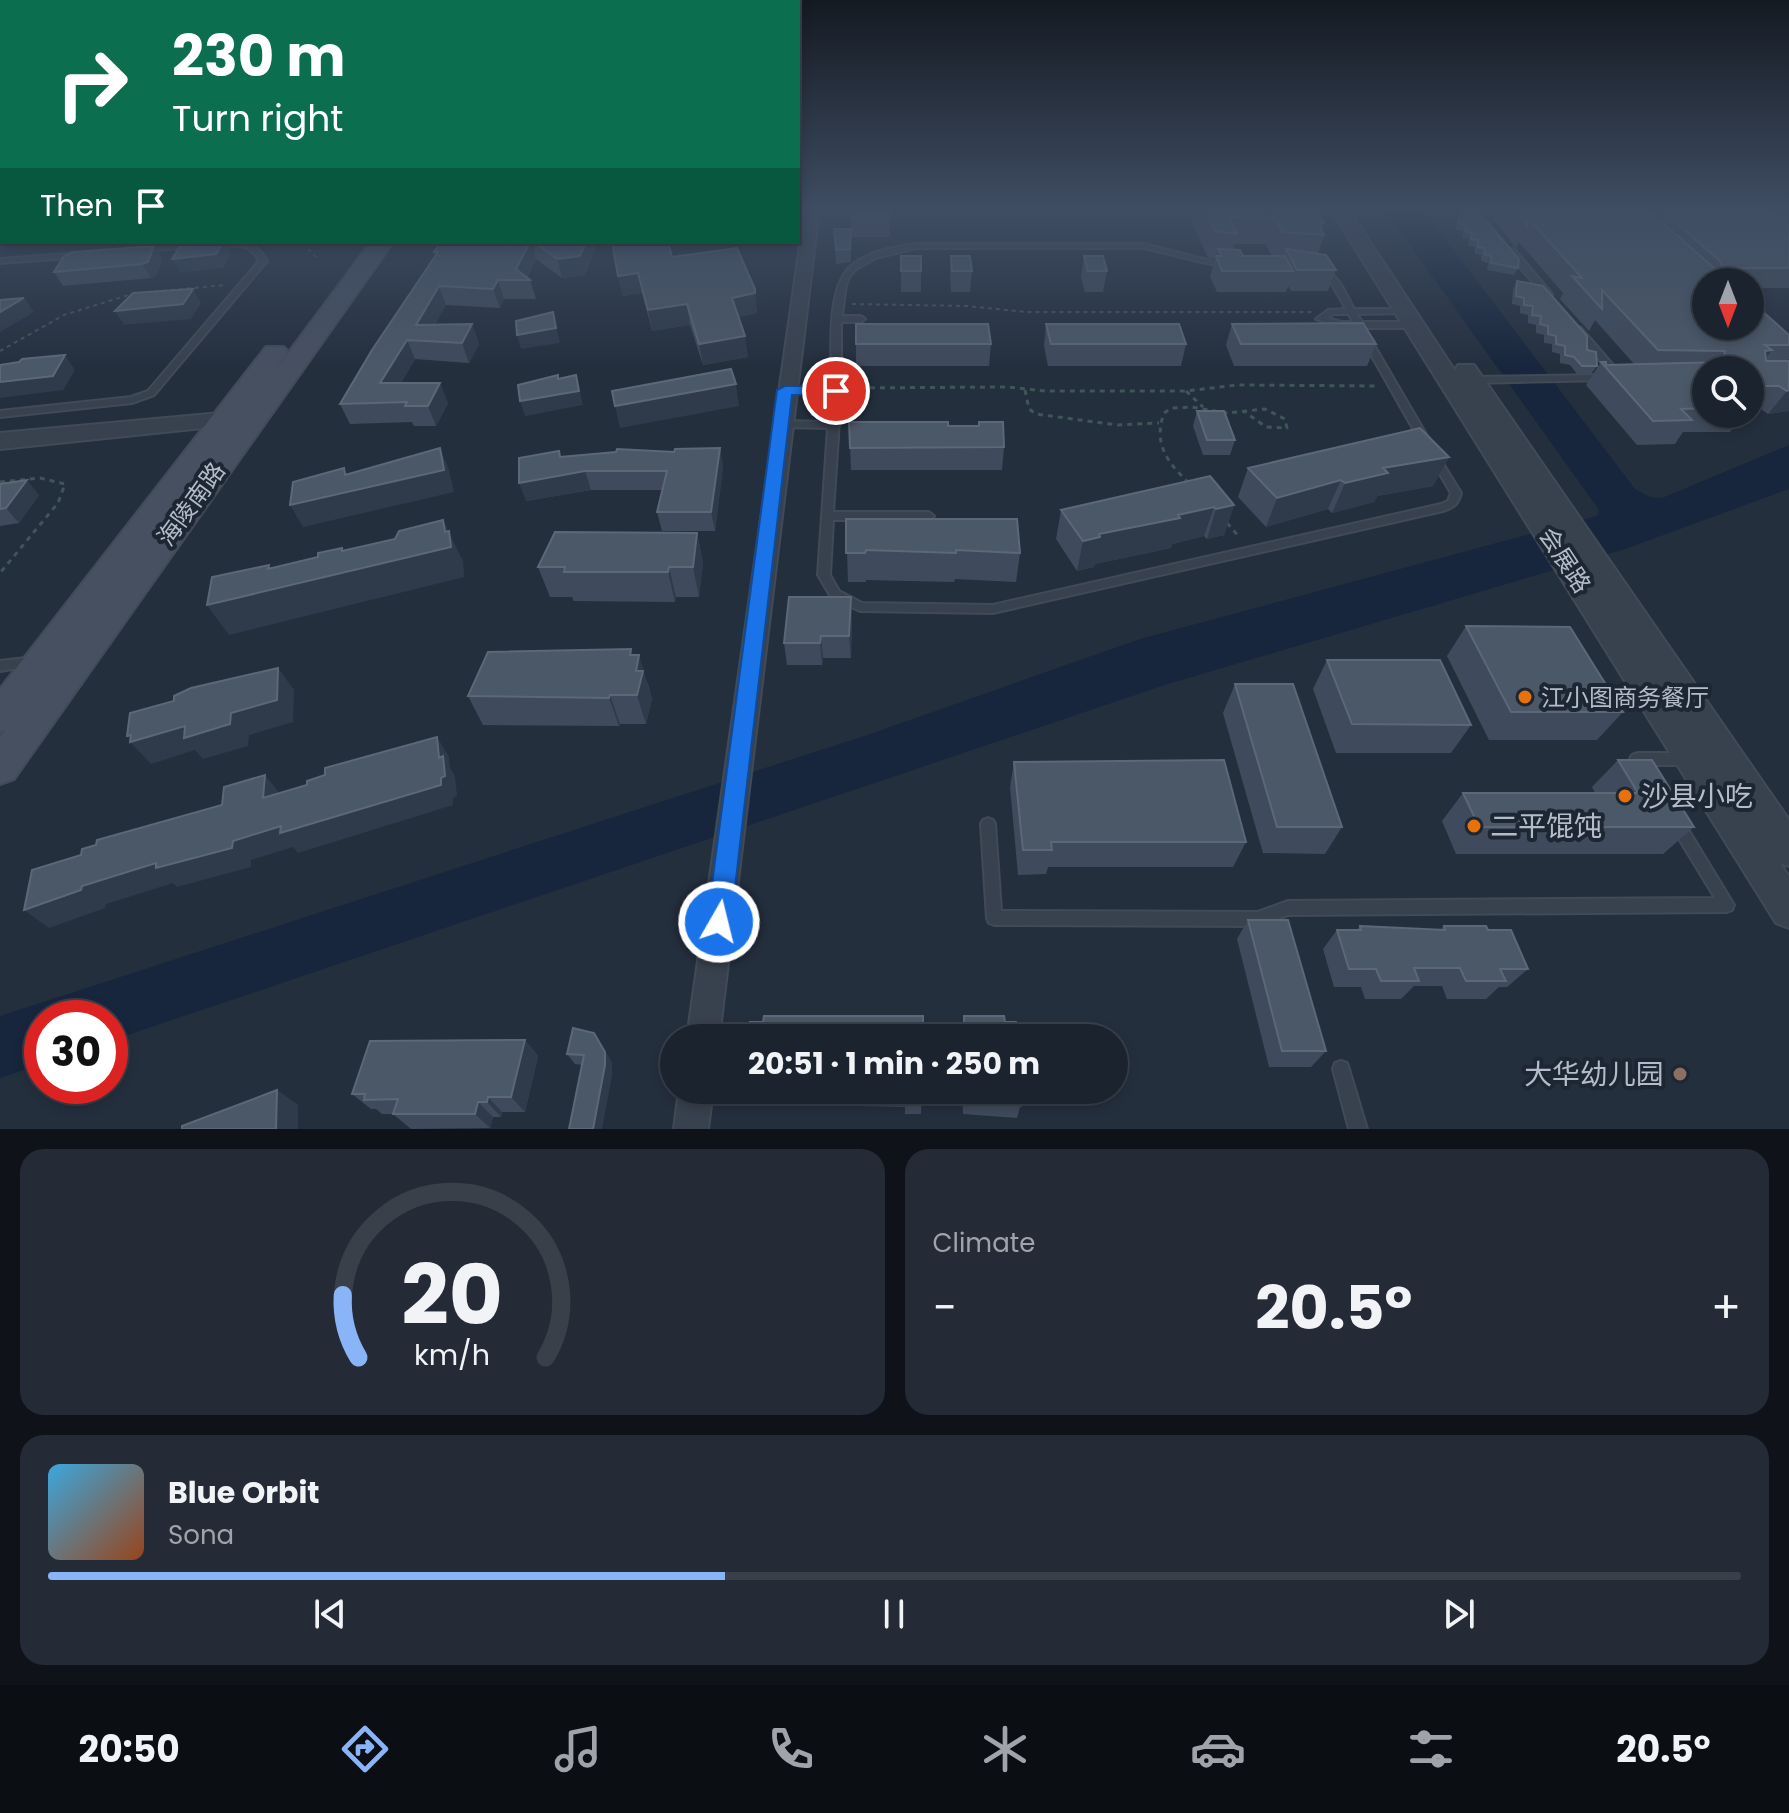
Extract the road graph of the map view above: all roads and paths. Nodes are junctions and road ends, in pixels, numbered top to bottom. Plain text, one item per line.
1 (262, 263) edge
2 (344, 263) edge
3 (367, 263) edge
4 (804, 263) edge
5 (864, 263) edge
6 (1206, 263) edge
7 (1374, 263) edge
8 (1394, 263) edge
9 (1520, 263) edge
10 (1237, 266) edge
11 (1314, 268) edge
12 (233, 285) dead end
13 (841, 304) junction
14 (1559, 308) edge
15 (1351, 311) junction
16 (1331, 312) junction
17 (1410, 318) junction
18 (840, 319) junction
19 (861, 319) dead end
20 (1569, 320) edge
21 (1359, 325) junction
22 (0, 351) edge
23 (1620, 378) junction
24 (1634, 378) edge
25 (1473, 380) junction
26 (1394, 386) junction
27 (1024, 389) junction
28 (785, 390) junction
29 (836, 391) junction
30 (1186, 391) junction
31 (1206, 409) junction
32 (1245, 412) junction
33 (0, 414) edge
34 (256, 416) junction
35 (224, 420) junction
36 (1159, 423) junction
37 (781, 424) junction
38 (833, 425) junction
39 (0, 441) edge
40 (0, 482) edge
41 (1198, 491) edge
42 (1549, 514) junction
43 (1219, 515) edge
44 (827, 516) junction
45 (929, 516) edge
46 (1251, 550) junction
47 (0, 573) edge
48 (1593, 580) junction
49 (42, 661) junction
50 (0, 666) edge
51 (0, 717) edge
52 (1692, 759) junction
53 (0, 767) edge
54 (1653, 785) edge
55 (1670, 812) edge
56 (988, 824) dead end
57 (1789, 850) edge
58 (1789, 910) edge
59 (705, 1024) edge
60 (1341, 1069) dead end
61 (694, 1104) edge
62 (691, 1129) edge
63 (1358, 1129) edge

1 - 33 lane
2 - 35 main road, 海陵南路
3 - 34 main road, 海陵南路
4 - 28 street
5 - 13 lane
6 - 10 lane
7 - 17 street, 会展路
8 - 25 street, 会展路
9 - 14 lane
11 - 15 lane
12 - 22 path
13 - 16 path
13 - 18 lane
15 - 16 lane
15 - 17 lane
15 - 21 lane
16 - 21 lane
17 - 21 lane
17 - 42 street, 会展路
18 - 19 lane
18 - 29 lane
20 - 23 lane
21 - 26 lane
23 - 24 lane
23 - 25 lane
25 - 42 street, 会展路
26 - 30 path
26 - 46 lane
27 - 29 path
27 - 30 path
27 - 36 path
28 - 29 lane
28 - 37 street
29 - 38 lane
30 - 31 path
31 - 32 path
31 - 36 path
32 - 32 path
34 - 35 street
34 - 53 main road, 海陵南路
35 - 39 street
35 - 49 main road, 海陵南路
36 - 41 path
37 - 38 lane
37 - 59 street
38 - 44 lane
40 - 47 path
42 - 48 street, 会展路
43 - 46 path
44 - 45 lane
44 - 46 lane
48 - 52 street, 会展路
48 - 57 street, 会展路
49 - 50 lane
49 - 51 main road, 海陵南路
52 - 54 lane
52 - 58 street, 会展路
55 - 56 lane
60 - 63 lane
61 - 62 street

